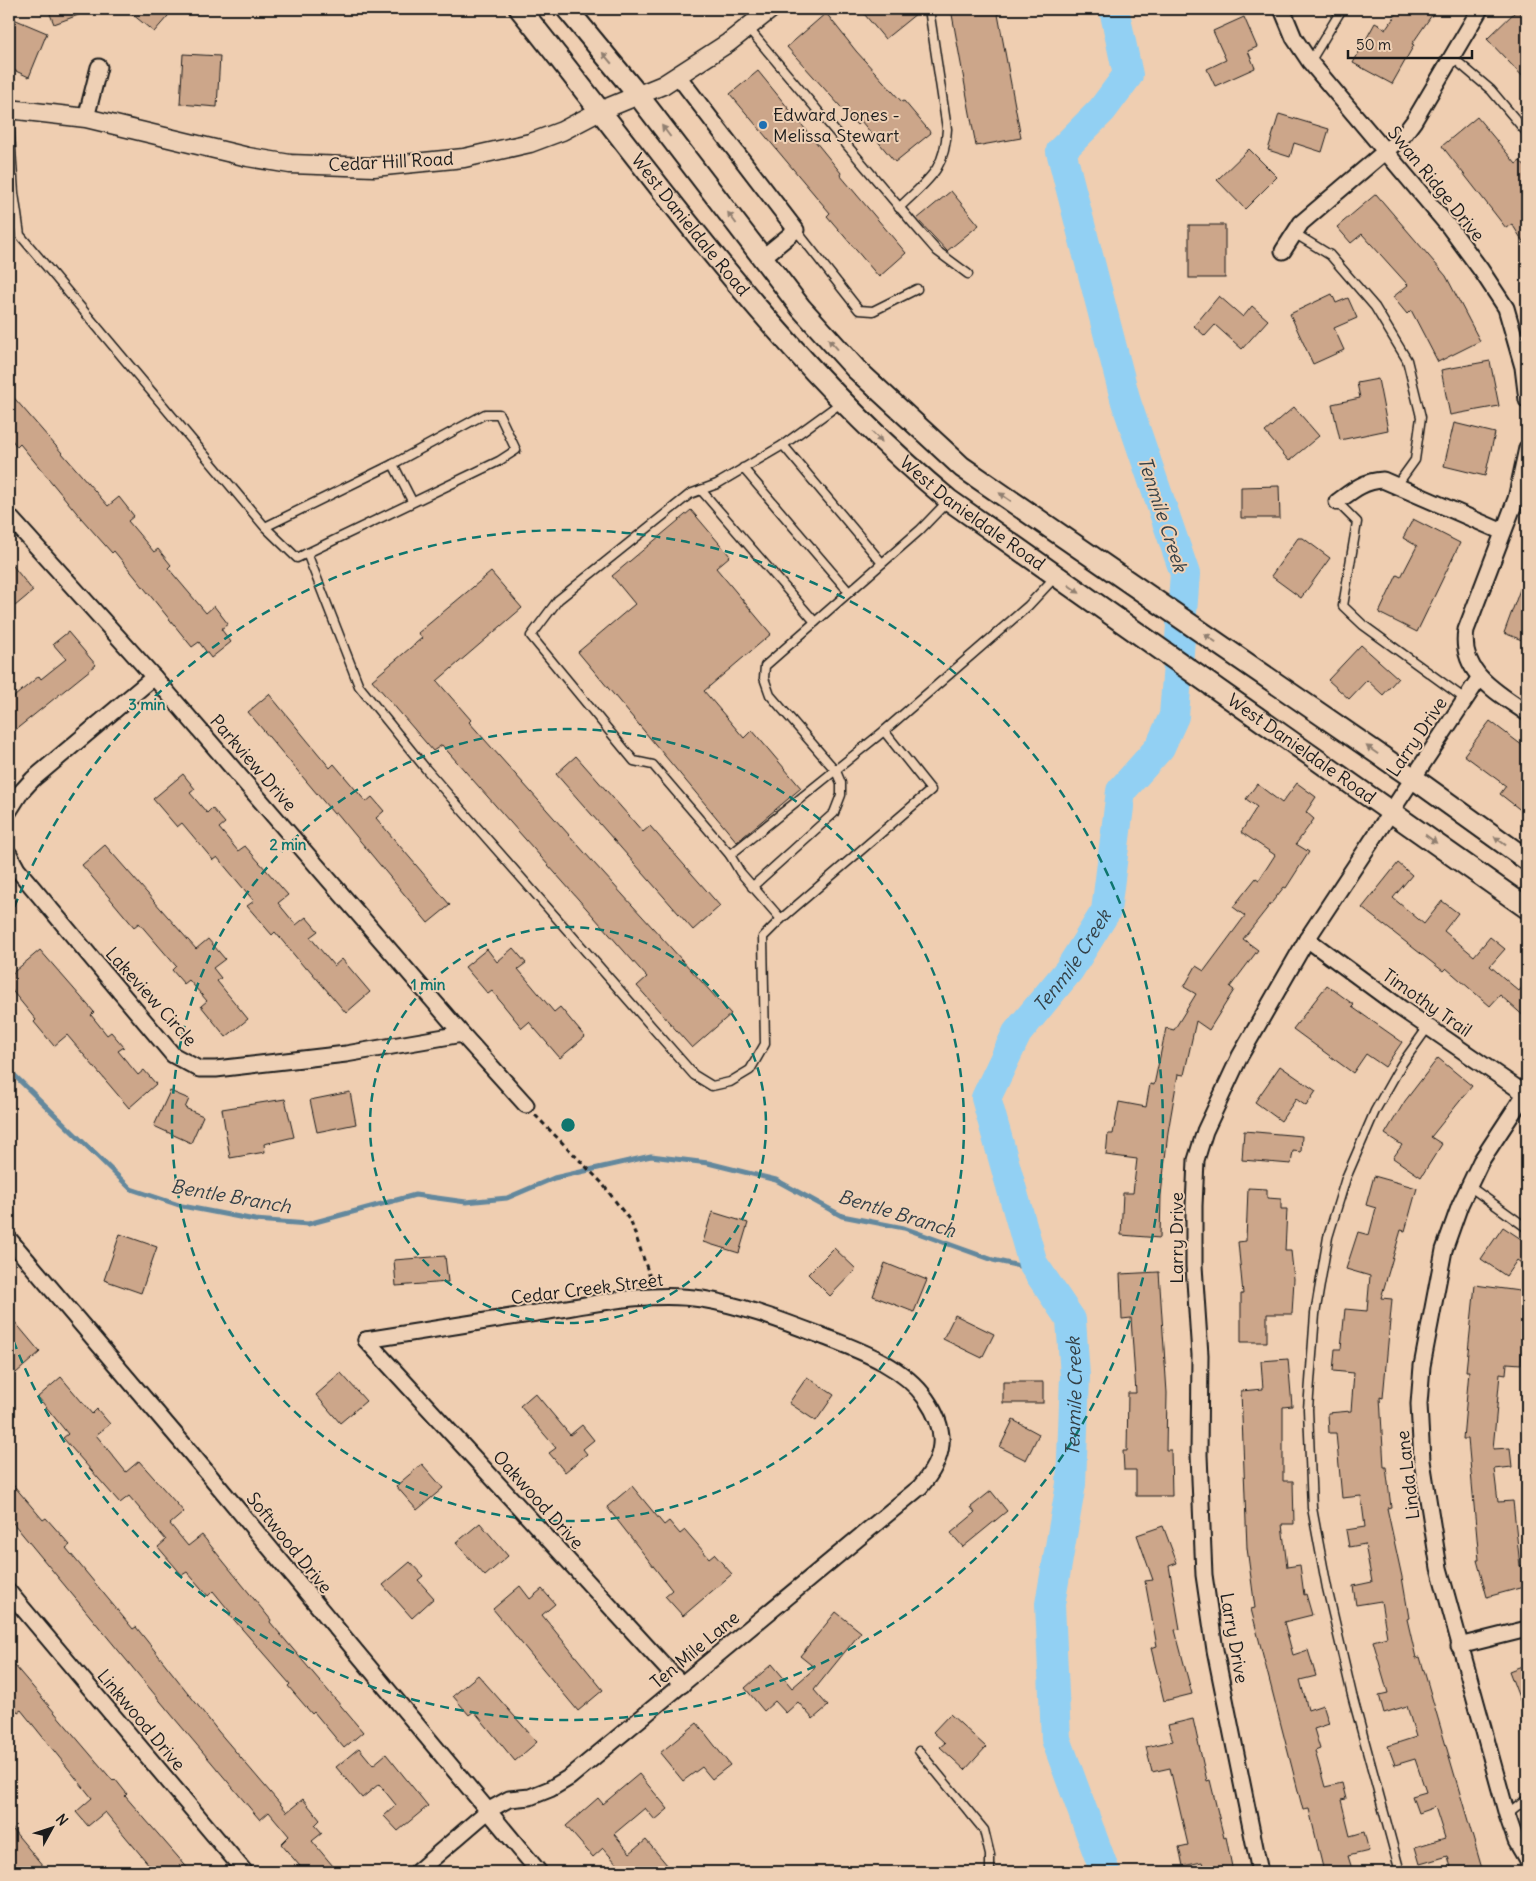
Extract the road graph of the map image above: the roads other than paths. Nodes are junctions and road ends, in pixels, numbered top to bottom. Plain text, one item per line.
1 (520, 9) edge
2 (567, 9) edge
3 (771, 9) edge
4 (929, 9) edge
5 (1282, 9) edge
6 (1342, 9) edge
7 (1480, 9) edge
8 (748, 28) junction
9 (1452, 57) junction
10 (1310, 62) junction
11 (99, 67) dead end
12 (678, 76) junction
13 (638, 95) junction
14 (9, 109) edge
15 (602, 110) junction
16 (86, 118) junction
17 (9, 119) edge
18 (1527, 133) edge
19 (1386, 152) junction
20 (899, 208) junction
21 (796, 230) junction
22 (1294, 233) junction
23 (1283, 251) dead end
24 (762, 258) junction
25 (968, 274) dead end
26 (917, 290) dead end
27 (867, 380) junction
28 (1527, 400) edge
29 (842, 402) junction
30 (783, 445) junction
31 (1527, 448) edge
32 (393, 464) junction
33 (743, 468) junction
34 (1397, 485) junction
35 (701, 490) junction
36 (949, 500) junction
37 (412, 501) junction
38 (1337, 502) joint
39 (9, 516) edge
40 (265, 527) junction
41 (1503, 532) junction
42 (307, 553) junction
43 (882, 563) junction
44 (1056, 576) junction
45 (850, 592) junction
46 (815, 622) junction
47 (154, 677) junction
48 (1480, 677) junction
49 (1465, 699) junction
50 (1527, 713) edge
51 (884, 731) junction
52 (836, 771) junction
53 (1412, 778) junction
54 (1391, 810) junction
55 (9, 811) edge
56 (9, 854) edge
57 (730, 855) junction
58 (1527, 860) edge
59 (752, 886) junction
60 (1527, 908) edge
61 (781, 919) junction
62 (1306, 939) junction
63 (1428, 1027) junction
64 (462, 1034) junction
65 (1526, 1094) edge
66 (526, 1105) road end
67 (1469, 1186) junction
68 (1527, 1228) edge
69 (9, 1239) edge
70 (366, 1340) joint
71 (934, 1410) joint
72 (9, 1592) edge
73 (1527, 1629) edge
74 (1459, 1646) junction
75 (682, 1685) junction
76 (919, 1751) dead end
77 (1527, 1799) edge
78 (489, 1810) junction
79 (1507, 1815) junction
80 (1527, 1860) edge
81 (244, 1872) edge
82 (416, 1872) edge
83 (539, 1872) edge
84 (990, 1872) edge
85 (1260, 1872) edge
86 (1400, 1872) edge

1 - 15 main road, West Danieldale Road
13 -> 2 main road, West Danieldale Road
3 - 8 street, Cedar Hill Road
4 - 20 lane
5 - 10 street, Swan Ridge Drive
6 - 10 lane
7 - 9 street
8 - 12 street, Cedar Hill Road
8 - 20 lane
9 - 18 lane
9 - 19 street
10 - 19 street, Swan Ridge Drive
11 - 16 street
12 - 13 street, Cedar Hill Road
12 - 21 street
13 - 15 street, Cedar Hill Road
24 -> 13 main road, West Danieldale Road
14 - 16 street, Cedar Hill Road
15 - 16 street, Cedar Hill Road
15 - 29 main road, West Danieldale Road
17 - 40 lane
19 - 22 street
19 - 28 street, Swan Ridge Drive
20 - 25 lane
21 - 24 street
21 - 26 lane
22 - 23 street
22 - 34 lane
27 -> 24 main road, West Danieldale Road
27 - 29 main road
53 -> 27 main road, West Danieldale Road
29 - 30 lane
29 -> 36 main road, West Danieldale Road
30 - 33 lane
30 - 43 lane
31 - 41 street
32 - 37 lane
32 - 37 lane
32 - 40 lane
33 - 35 lane
33 - 45 lane
34 - 38 street
34 - 41 street
35 - 46 lane
35 - 57 lane
36 - 43 lane
36 - 44 main road, West Danieldale Road
37 - 42 lane
38 - 49 lane
39 - 47 street, Parkview Drive
40 - 42 lane
41 - 48 street
42 - 61 lane
43 - 45 lane
44 - 51 lane
44 -> 54 main road, West Danieldale Road
45 - 46 lane
46 - 52 lane
47 - 55 street
47 - 64 street, Parkview Drive
48 - 49 street, Larry Drive
48 - 50 street
49 - 53 street, Larry Drive
51 - 52 lane
51 - 61 lane
52 - 57 lane
52 - 59 lane
53 - 54 street, Larry Drive
58 -> 53 main road, West Danieldale Road
54 -> 60 main road, West Danieldale Road
54 - 62 street, Larry Drive
56 - 64 street, Lakeview Circle
57 - 59 lane
59 - 61 lane
62 - 63 street, Timothy Trail
62 - 85 street, Larry Drive
63 - 65 street, Timothy Trail
63 - 86 lane
64 - 66 street, Parkview Drive
65 - 67 street, Linda Lane
67 - 68 lane
67 - 74 street, Linda Lane
69 - 78 street, Softwood Drive
70 - 71 street, Cedar Creek Street
70 - 75 street, Oakwood Drive
71 - 75 street, Ten Mile Lane
72 - 81 street, Linkwood Drive
73 - 74 street
74 - 79 street, Linda Lane
75 - 78 street, Ten Mile Lane
76 - 84 lane
77 - 79 lane
78 - 82 street, Ten Mile Lane
78 - 83 street, Softwood Drive
79 - 80 street, Linda Lane

